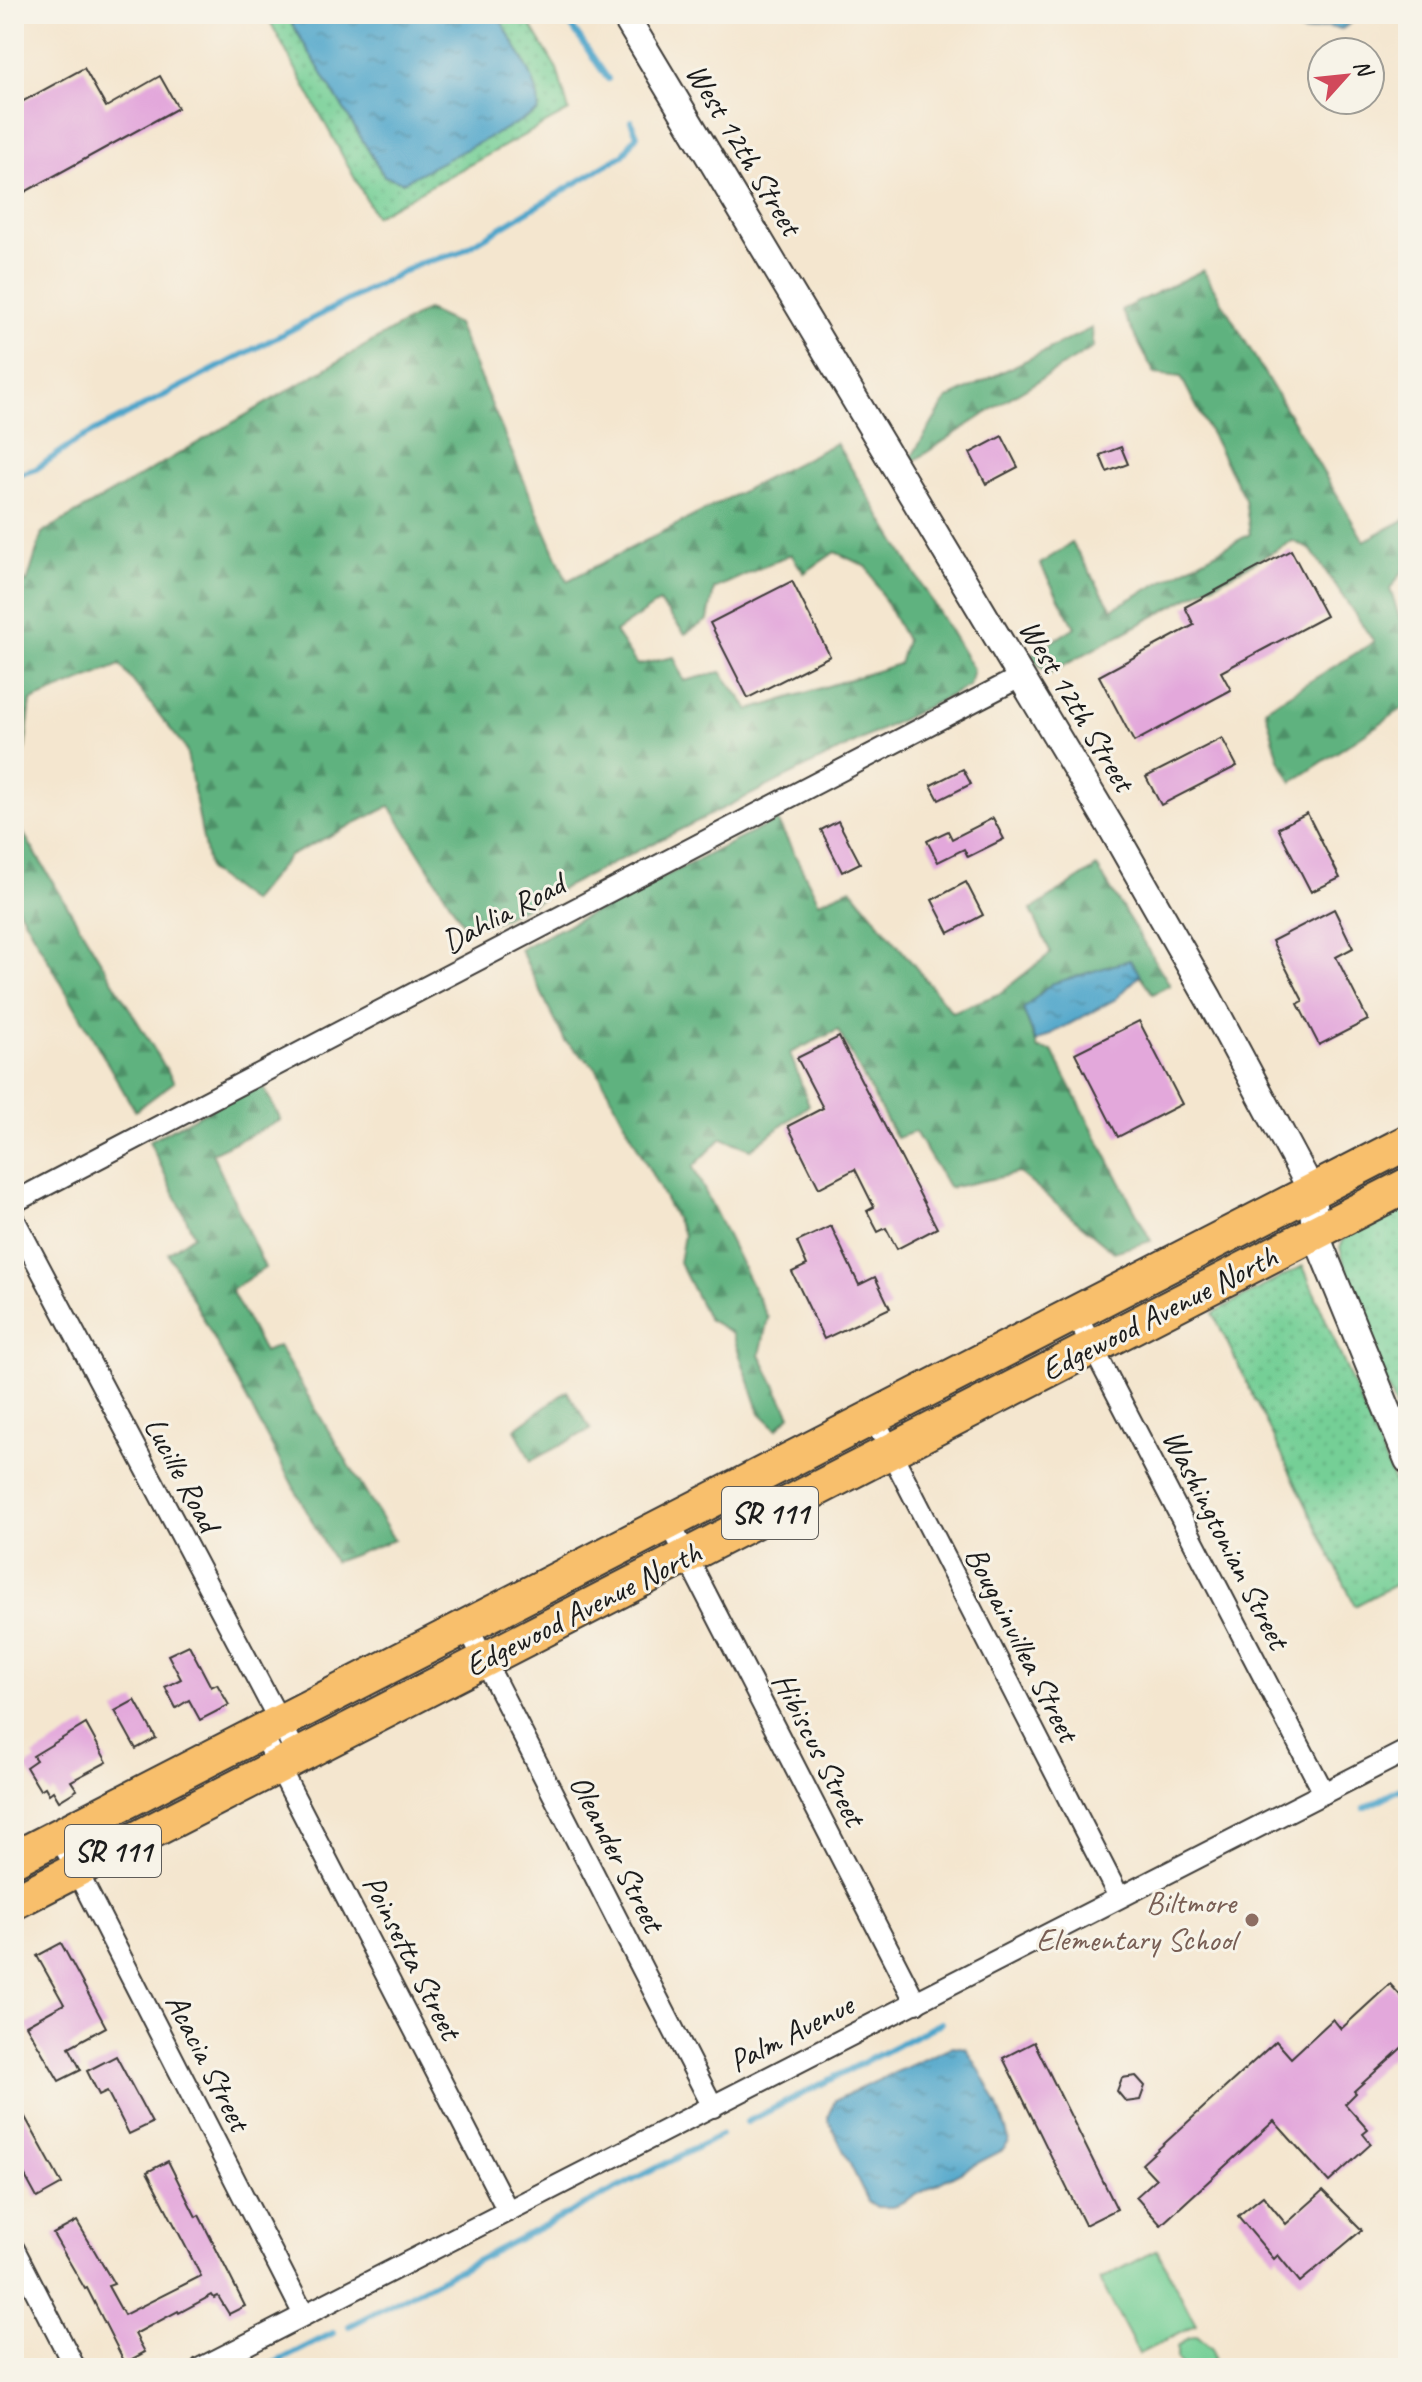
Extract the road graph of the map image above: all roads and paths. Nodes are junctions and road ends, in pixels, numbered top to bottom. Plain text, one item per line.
1 (624, 14) edge
2 (1020, 677) junction
3 (1408, 1142) edge
4 (1408, 1185) edge
5 (1312, 1191) junction
6 (14, 1202) edge
7 (14, 1219) edge
8 (1315, 1233) junction
9 (1075, 1313) junction
10 (1093, 1347) junction
11 (873, 1417) junction
12 (890, 1451) junction
13 (1408, 1460) edge
14 (669, 1522) junction
15 (686, 1556) junction
16 (467, 1626) junction
17 (484, 1660) junction
18 (271, 1727) junction
19 (1408, 1750) edge
20 (288, 1761) junction
21 (1324, 1793) junction
22 (59, 1836) junction
23 (14, 1859) edge
24 (76, 1870) junction
25 (1119, 1897) junction
26 (14, 1902) edge
27 (916, 2003) junction
28 (713, 2107) junction
29 (508, 2211) junction
30 (14, 2249) edge
31 (304, 2315) junction
32 (75, 2368) edge
33 (201, 2368) edge

1 - 2 street, West 12th Street
2 - 5 street, West 12th Street
2 - 6 street, Dahlia Road
3 - 5 main road, Edgewood Avenue North / SR 111
4 - 8 main road, Edgewood Avenue North / SR 111
5 - 8 street, West 12th Street
5 - 9 main road, Edgewood Avenue North / SR 111
7 - 18 street, Lucille Road
8 - 10 main road, Edgewood Avenue North / SR 111
8 - 13 street, West 12th Street
9 - 10 street, Washingtonian Street
9 - 11 main road, Edgewood Avenue North / SR 111
10 - 12 main road, Edgewood Avenue North / SR 111
10 - 21 street, Washingtonian Street
11 - 12 street, Bougainvillea Street
11 - 14 main road, Edgewood Avenue North / SR 111
12 - 15 main road, Edgewood Avenue North / SR 111
12 - 25 street, Bougainvillea Street
14 - 15 street, Hibiscus Street
14 - 16 main road, Edgewood Avenue North / SR 111
15 - 17 main road, Edgewood Avenue North / SR 111
15 - 27 street, Hibiscus Street
16 - 17 street, Oleander Street
16 - 18 main road, Edgewood Avenue North / SR 111
17 - 20 main road, Edgewood Avenue North / SR 111
17 - 28 street, Oleander Street
18 - 20 street, Lucille Road
18 - 22 main road, Edgewood Avenue North / SR 111
19 - 21 street, Palm Avenue
20 - 24 main road, Edgewood Avenue North / SR 111
20 - 29 street, Poinsetta Street
21 - 25 street, Palm Avenue
22 - 23 main road, Edgewood Avenue North / SR 111
22 - 24 street, Acacia Street
24 - 26 main road, Edgewood Avenue North / SR 111
24 - 31 street, Acacia Street
25 - 27 street, Palm Avenue
27 - 28 street, Palm Avenue
28 - 29 street, Palm Avenue
29 - 31 street, Palm Avenue
30 - 32 street
31 - 33 street, Palm Avenue

